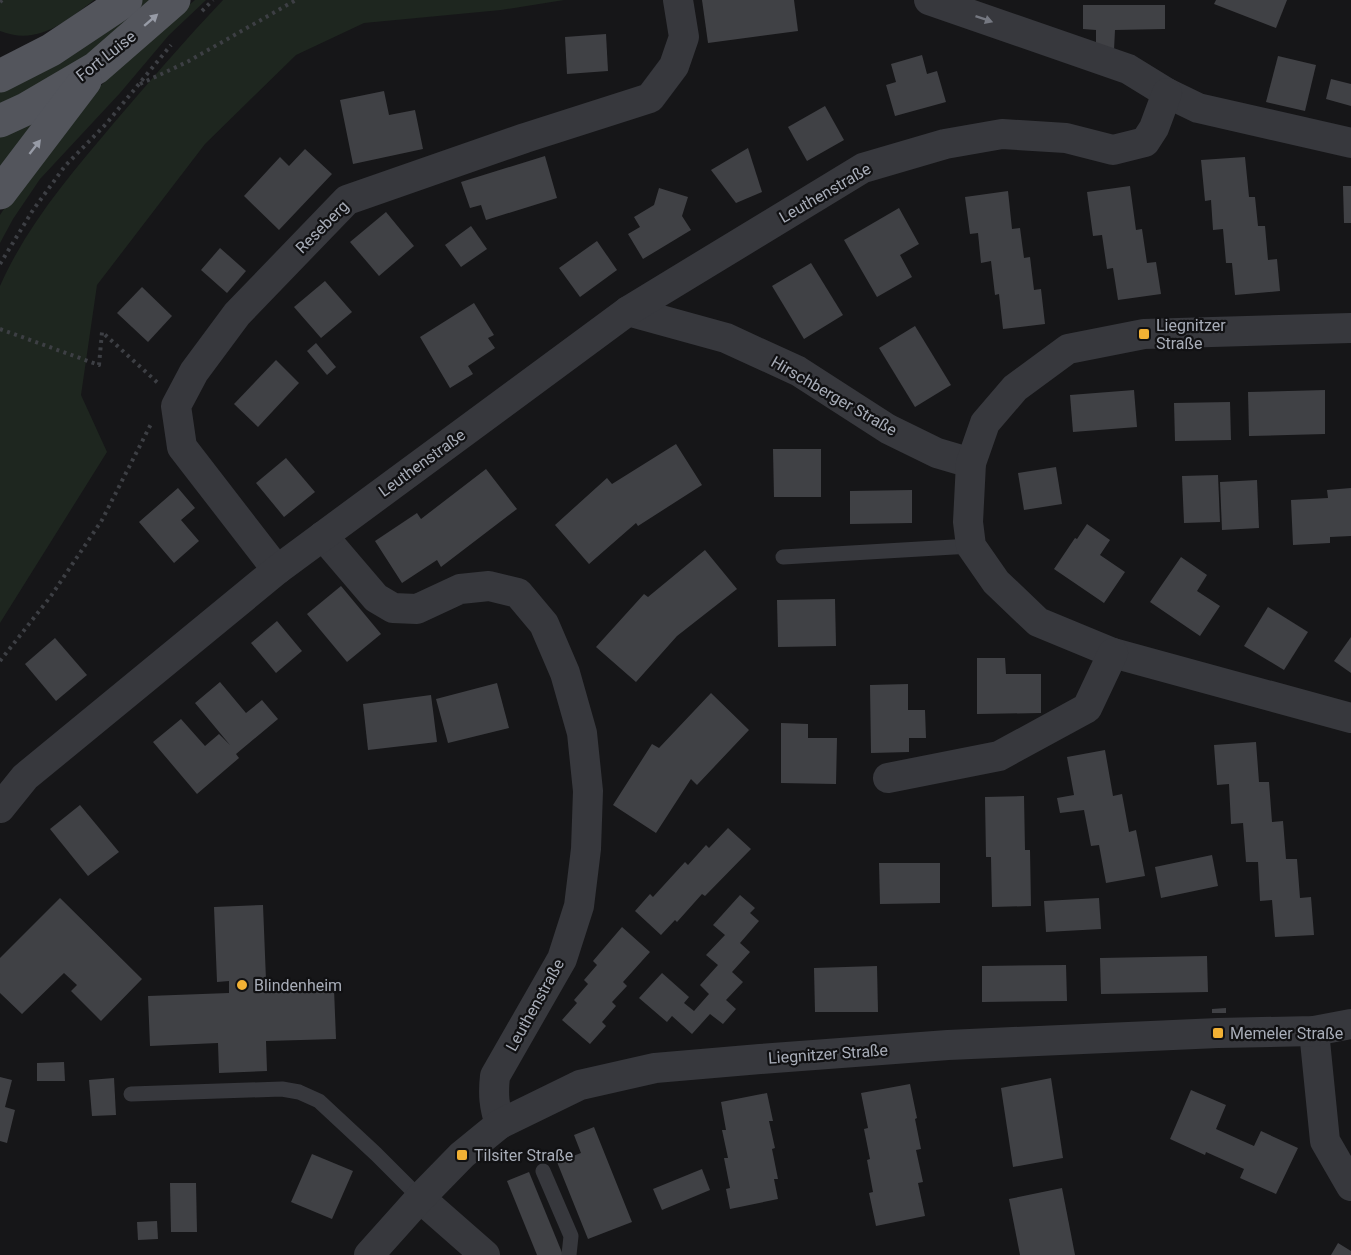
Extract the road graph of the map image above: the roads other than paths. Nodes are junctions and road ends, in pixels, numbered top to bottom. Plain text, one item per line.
1 (126, 0) edge
2 (174, 0) edge
3 (678, 0) edge
4 (929, 0) edge
5 (0, 48) edge
6 (51, 50) junction
7 (96, 68) junction
8 (0, 76) edge
9 (1167, 93) junction
10 (0, 121) edge
11 (1351, 143) edge
12 (0, 194) edge
13 (628, 311) junction
14 (1351, 328) edge
15 (970, 463) junction
16 (323, 536) junction
17 (971, 546) junction
18 (783, 557) dead end
19 (277, 570) junction
20 (1113, 653) junction
21 (1351, 718) edge
22 (888, 778) dead end
23 (0, 808) edge
24 (1351, 1024) edge
25 (1314, 1031) junction
26 (131, 1094) dead end
27 (500, 1124) junction
28 (543, 1171) dead end
29 (1351, 1186) edge
30 (420, 1198) junction
31 (369, 1255) edge
32 (484, 1255) edge
33 (569, 1255) edge

1 - 6 main road, Fort Luise
7 -> 2 main road, Fort Luise
3 - 19 street, Reseberg
4 -> 9 street
5 - 6 main road
6 - 8 main road, Fort Luise
7 - 10 main road, Fort Luise
12 -> 7 main road
9 - 11 street
9 - 13 street, Leuthenstraße
13 - 15 street, Hirschberger Straße
13 - 16 street, Leuthenstraße
14 - 15 street
15 - 17 street
16 - 19 street, Leuthenstraße
16 - 27 street, Leuthenstraße
17 - 18 lane
17 - 20 street
19 - 23 street, Leuthenstraße
20 - 21 street
20 - 22 street
24 - 25 street, Liegnitzer Straße
25 - 27 street, Liegnitzer Straße
25 - 29 street
26 - 30 lane
27 - 30 street, Liegnitzer Straße
28 - 33 lane
30 - 31 street, Liegnitzer Straße
30 - 32 street

